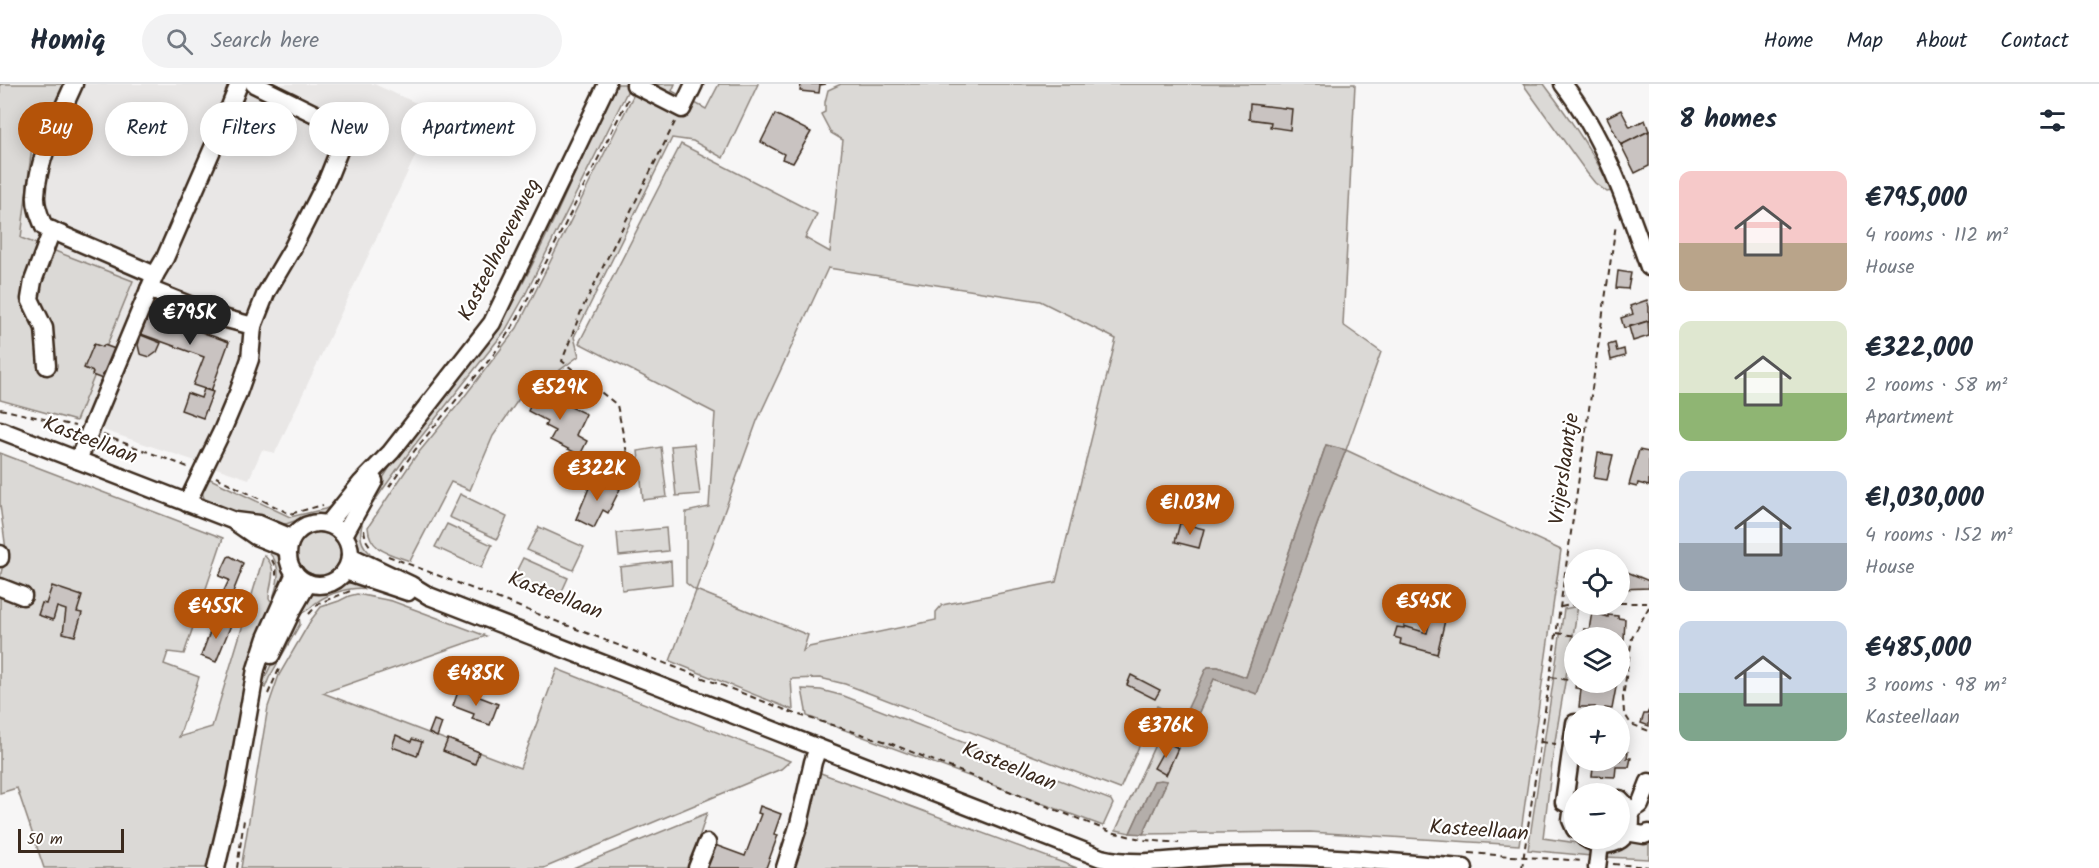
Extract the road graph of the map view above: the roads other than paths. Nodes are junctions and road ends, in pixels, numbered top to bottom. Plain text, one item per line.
1 (74, 84) edge
2 (238, 84) edge
3 (254, 84) edge
4 (607, 84) edge
5 (694, 84) edge
6 (1563, 84) edge
7 (635, 85) edge
8 (52, 230) junction
9 (1649, 267) edge
10 (152, 282) junction
11 (253, 326) junction
12 (47, 366) dead end
13 (0, 430) edge
14 (391, 452) junction
15 (78, 460) junction
16 (187, 502) junction
17 (328, 524) junction
18 (344, 535) junction
19 (290, 543) junction
20 (347, 564) junction
21 (301, 578) junction
22 (0, 587) edge
23 (23, 596) dead end
24 (250, 703) junction
25 (818, 748) junction
26 (1649, 782) edge
27 (1630, 804) edge
28 (1630, 812) edge
29 (1632, 833) joint
30 (1649, 833) edge
31 (707, 843) dead end
32 (1594, 849) edge
33 (1466, 860) edge
34 (1597, 865) edge
35 (216, 868) edge
36 (698, 868) edge
37 (785, 868) edge

1 - 8 street
2 - 10 street
3 - 11 street
4 - 14 street, Kasteelhoevenweg
5 - 7 street
6 - 9 street
8 - 10 street
8 - 12 street
10 - 11 street
10 - 15 street
11 - 16 street
13 - 15 street, Kasteellaan
14 - 17 street, Kasteelhoevenweg
14 - 18 street, Kasteelhoevenweg
15 - 16 street, Kasteellaan
16 - 19 street, Kasteellaan
17 - 18 street
17 - 19 street
18 - 20 street
19 - 21 street
20 - 21 street
20 - 25 street, Kasteellaan
21 - 24 street
21 - 24 street
22 - 23 street
24 - 35 street
25 - 33 street, Kasteellaan
25 - 37 street
26 - 27 street
28 - 29 street
29 - 30 street
31 - 36 street
32 - 34 street

